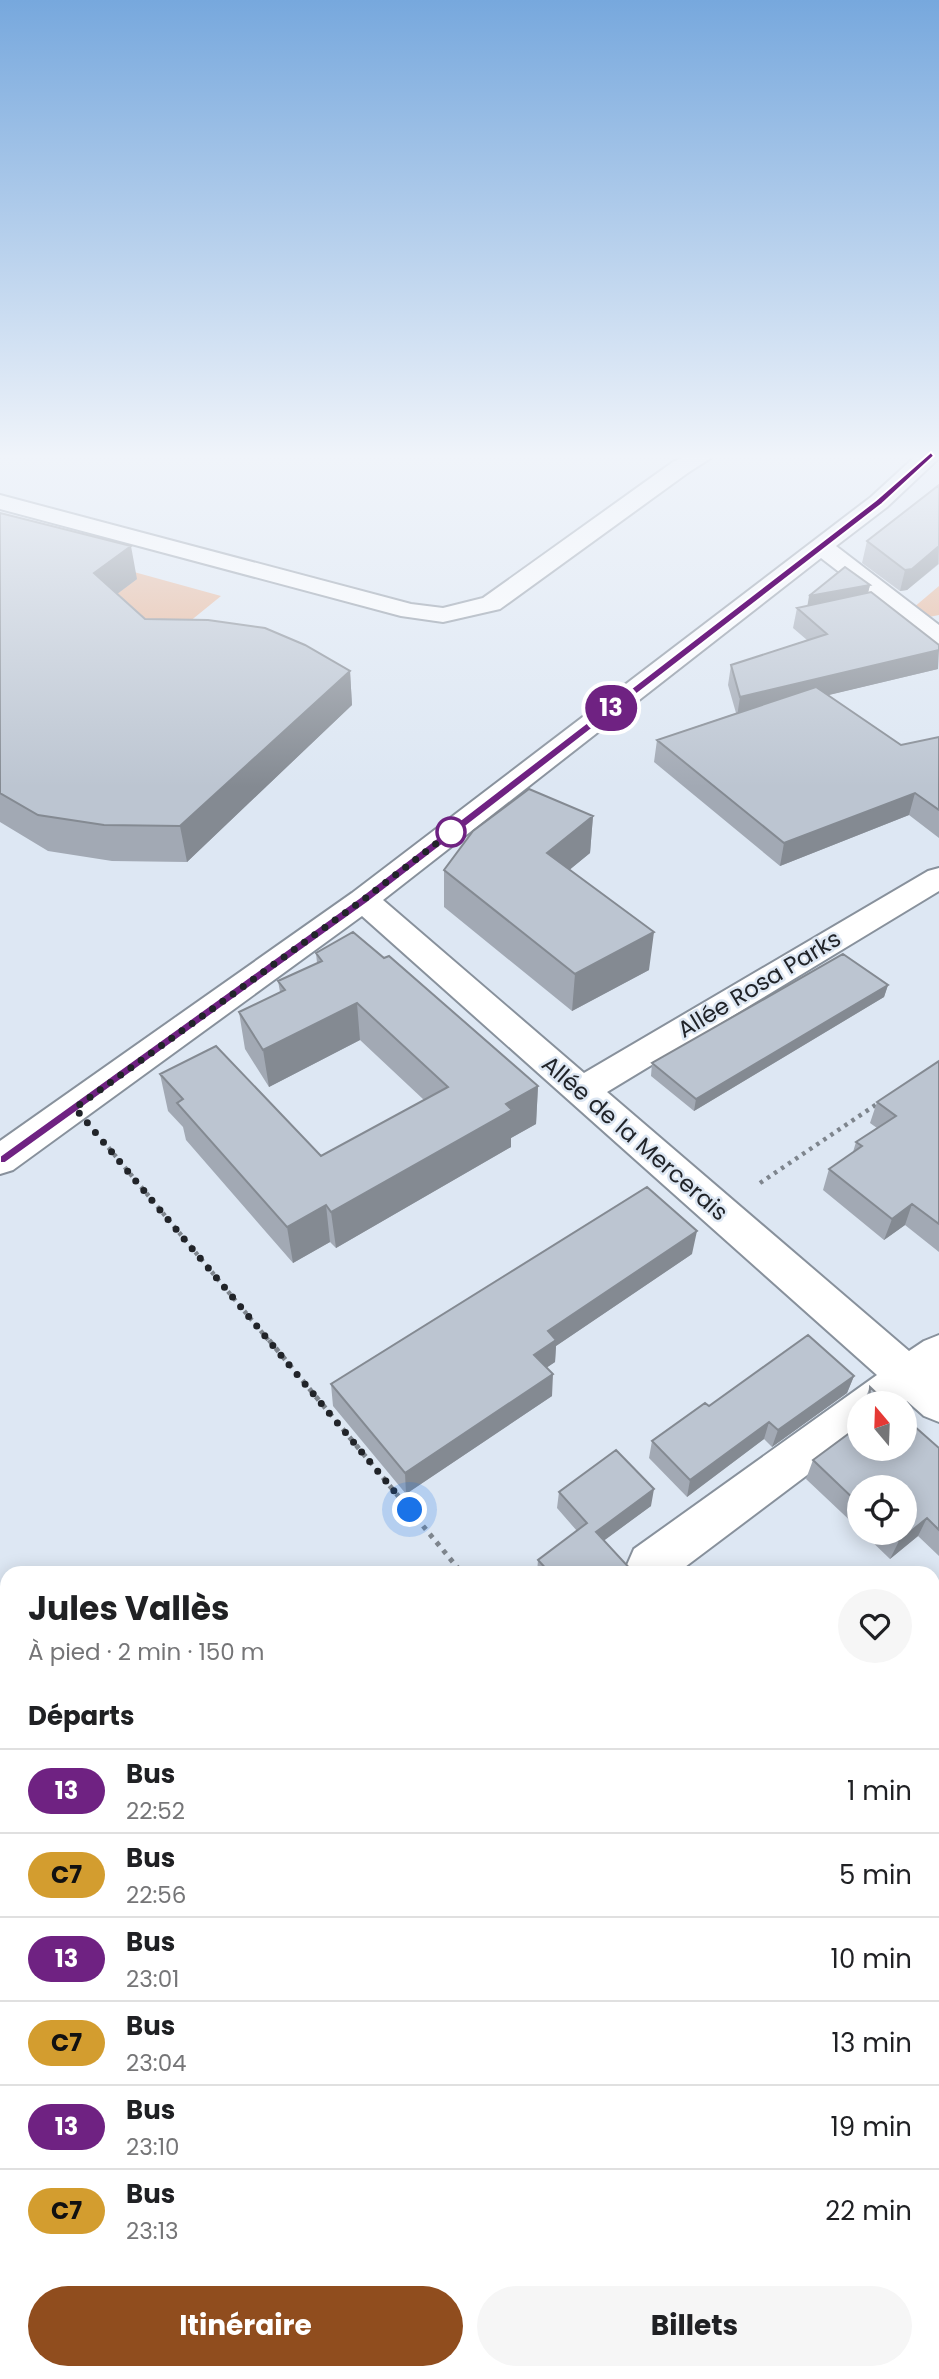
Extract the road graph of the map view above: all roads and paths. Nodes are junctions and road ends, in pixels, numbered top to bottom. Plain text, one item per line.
1 (237, 565) edge
2 (545, 565) edge
3 (796, 565) edge
4 (846, 565) edge
5 (939, 637) edge
6 (939, 878) edge
7 (363, 900) junction
8 (581, 1091) junction
9 (881, 1101) edge
10 (75, 1108) junction
11 (0, 1160) edge
12 (719, 1210) junction
13 (923, 1364) edge
14 (887, 1391) edge
15 (939, 1403) edge
16 (847, 1420) edge
17 (651, 1565) dead end
18 (456, 1566) edge

1 - 2 street
3 - 7 street
4 - 5 street
6 - 8 street, Allée Rosa Parks
7 - 8 street, Allée de la Mercerais
7 - 10 street
8 - 12 street, Allée de la Mercerais
9 - 12 path
10 - 11 street
10 - 18 path
12 - 13 street, Allée de la Mercerais
13 - 14 street
13 - 15 street, Allée de la Mercerais
16 - 17 street

